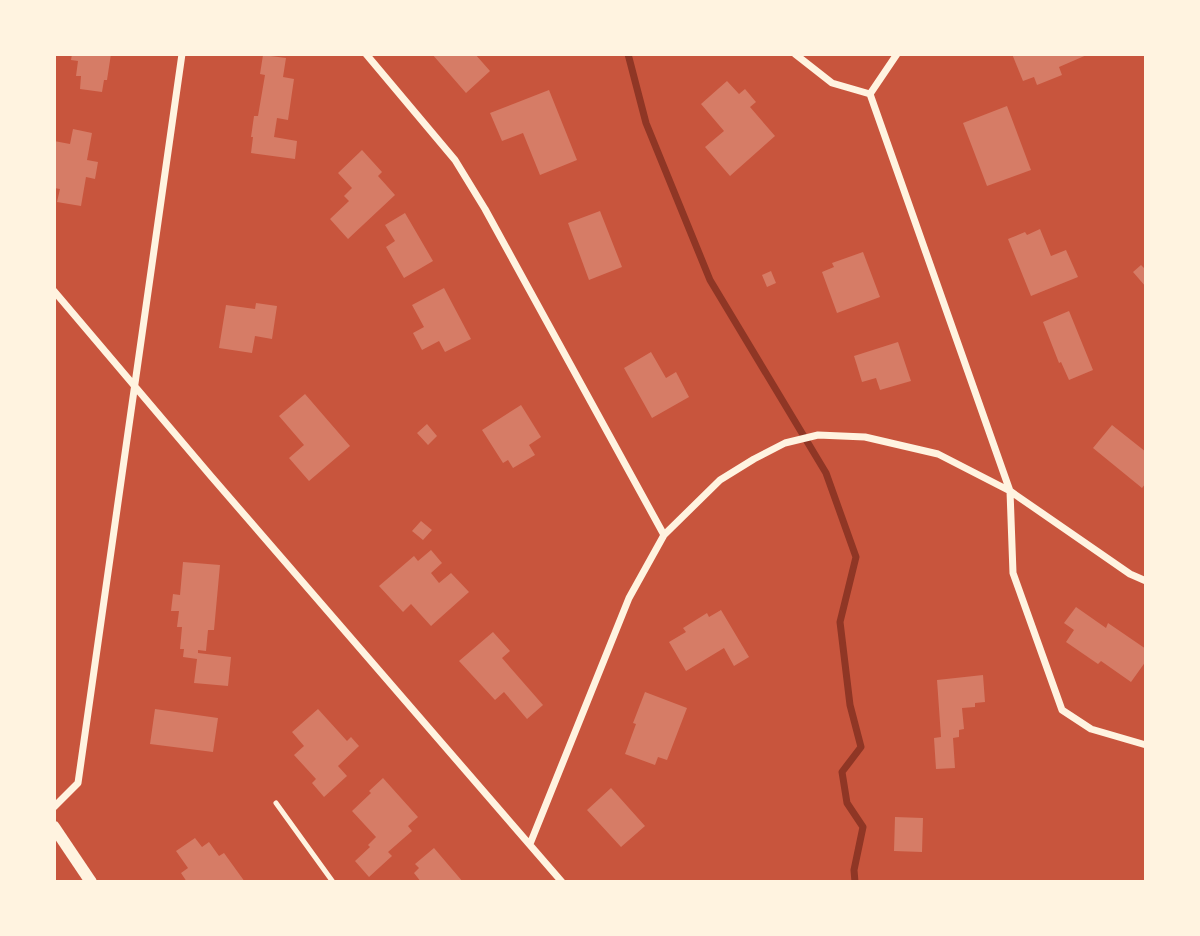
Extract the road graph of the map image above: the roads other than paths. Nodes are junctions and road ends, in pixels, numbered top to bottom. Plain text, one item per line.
1 (182, 54) edge
2 (366, 54) edge
3 (795, 54) edge
4 (897, 54) edge
5 (870, 94) junction
6 (54, 291) edge
7 (134, 386) junction
8 (1010, 491) junction
9 (664, 535) junction
10 (1146, 581) edge
11 (1146, 745) edge
12 (276, 803) dead end
13 (54, 807) edge
14 (54, 827) edge
15 (530, 844) junction
16 (91, 882) edge
17 (333, 882) edge
18 (562, 882) edge

1 - 7 street
2 - 9 street
3 - 5 street
4 - 5 street
5 - 8 street
6 - 7 street
7 - 13 street
7 - 15 street
8 - 9 street
8 - 10 street
8 - 11 street
9 - 15 street
12 - 17 lane
14 - 16 street
15 - 18 street

